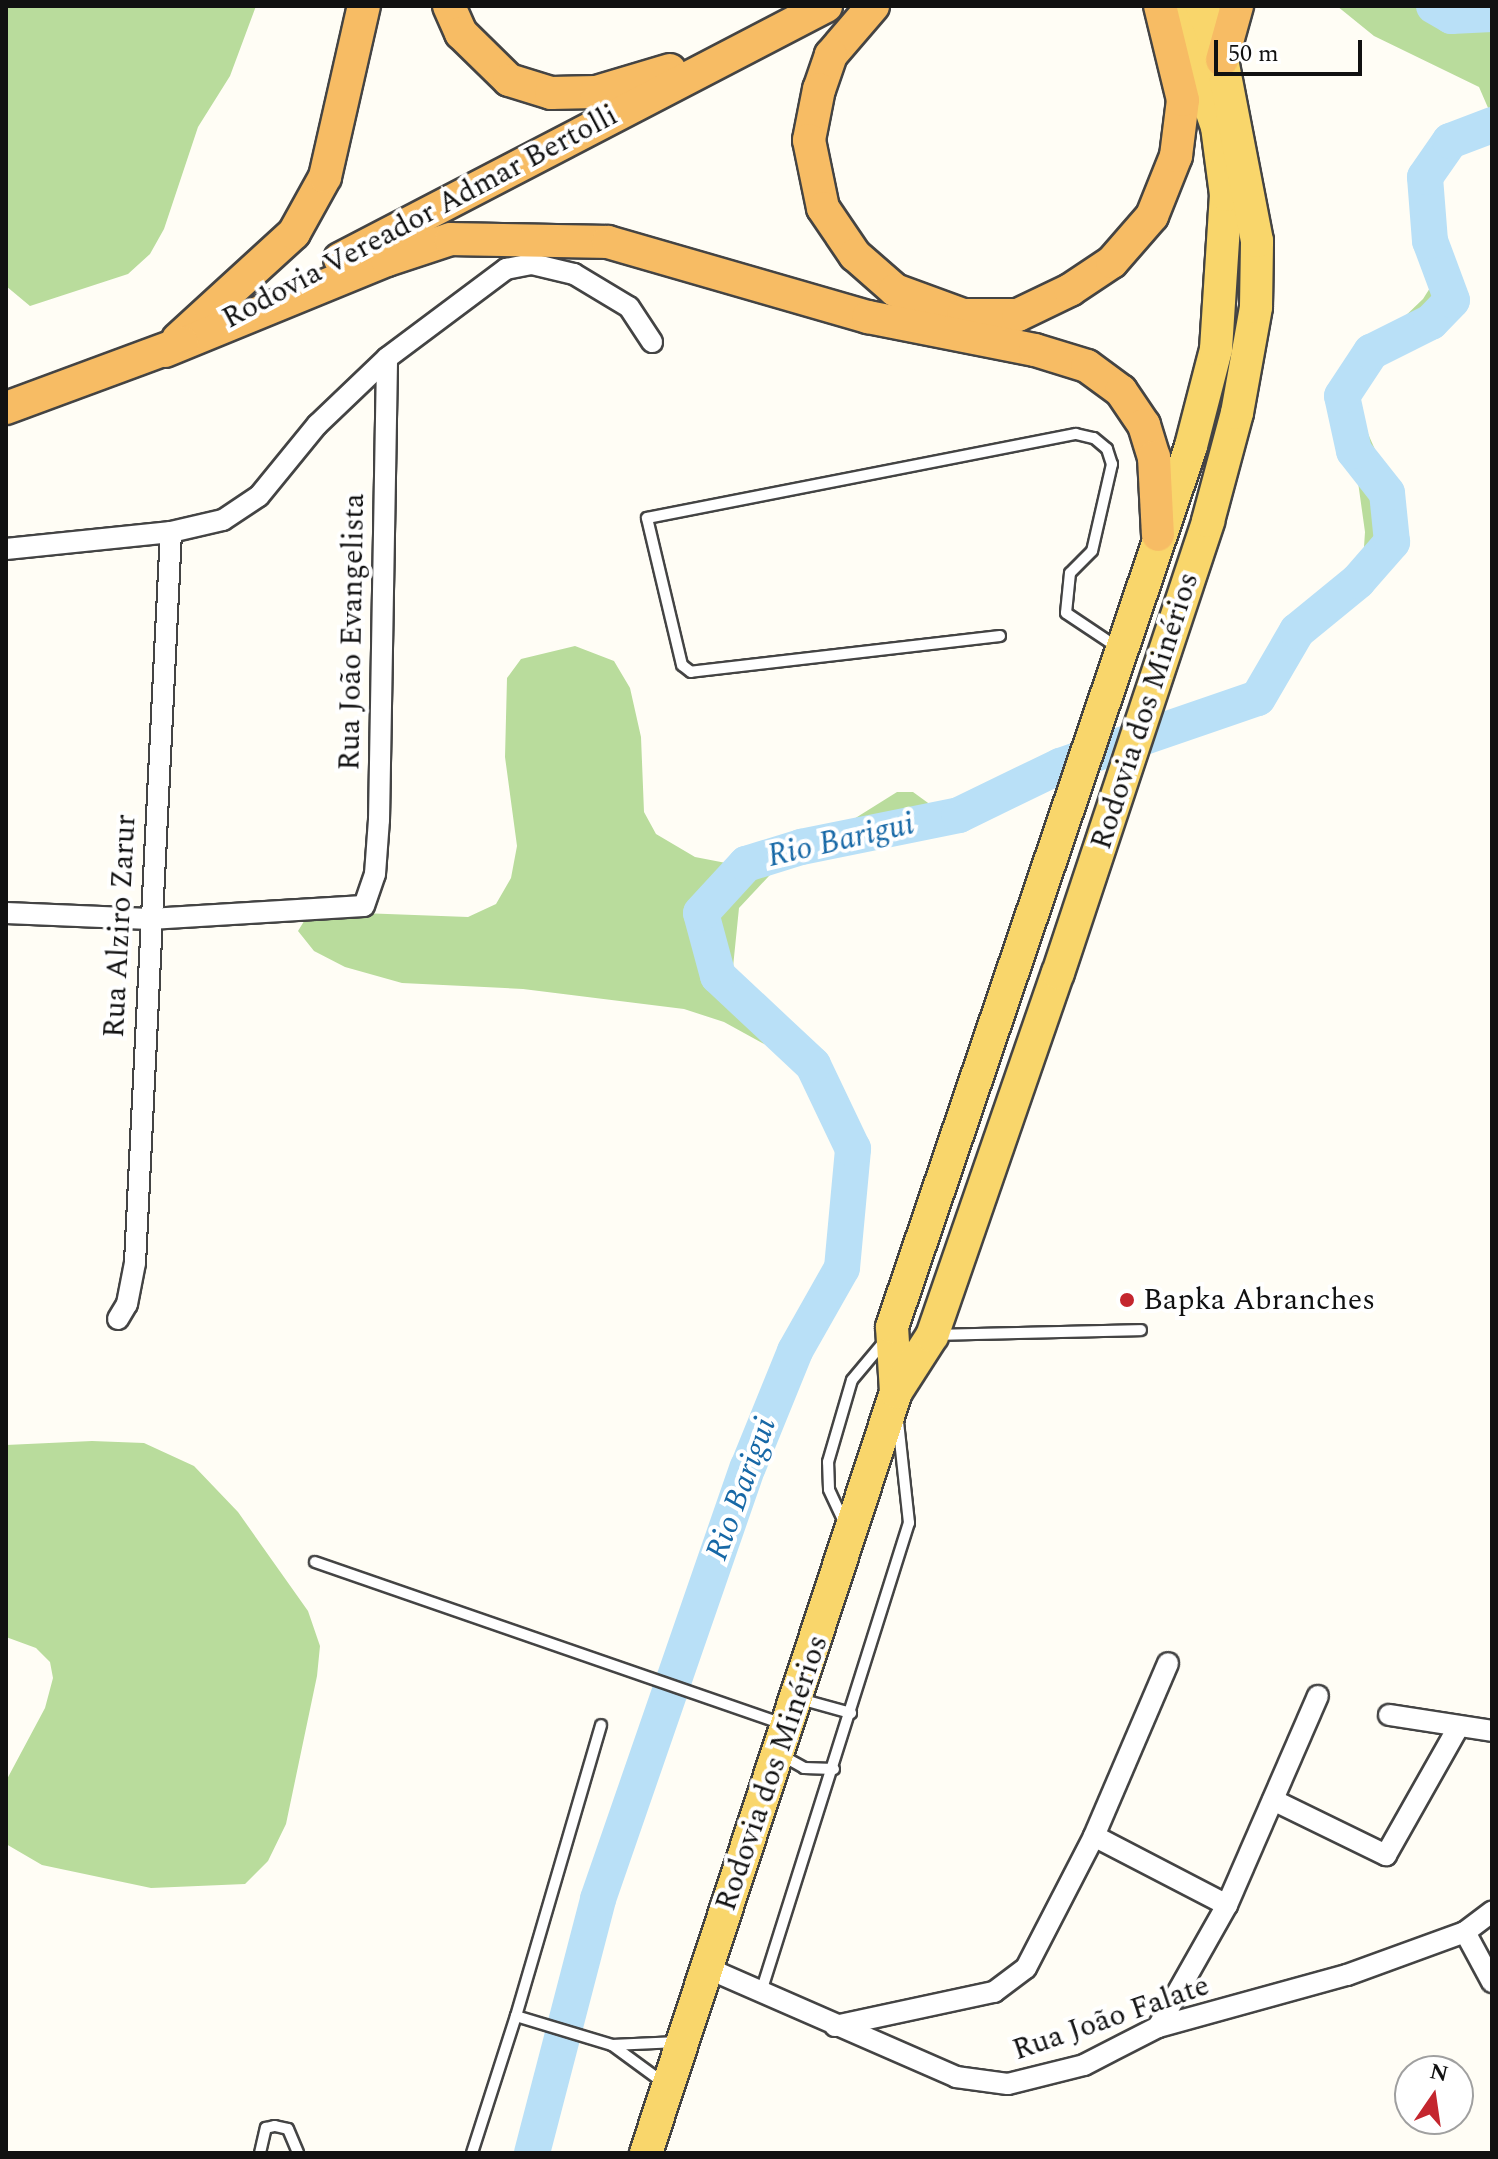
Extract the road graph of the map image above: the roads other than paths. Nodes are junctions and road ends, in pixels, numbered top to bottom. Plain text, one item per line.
1 (364, 6) edge
2 (449, 6) edge
3 (826, 6) edge
4 (873, 6) edge
5 (1160, 6) edge
6 (1175, 6) edge
7 (1202, 6) edge
8 (1237, 6) edge
9 (734, 52) junction
10 (1222, 60) junction
11 (652, 342) dead end
12 (165, 351) junction
13 (387, 358) junction
14 (6, 408) edge
15 (171, 532) junction
16 (1158, 535) junction
17 (6, 549) edge
18 (1000, 636) dead end
19 (1119, 648) junction
20 (6, 913) edge
21 (150, 919) junction
22 (118, 1319) dead end
23 (892, 1327) junction
24 (1141, 1330) dead end
25 (932, 1336) junction
26 (896, 1392) junction
27 (851, 1537) junction
28 (315, 1562) dead end
29 (1168, 1663) dead end
30 (1318, 1696) dead end
31 (851, 1713) junction
32 (1389, 1715) dead end
33 (601, 1725) dead end
34 (789, 1726) junction
35 (1459, 1726) junction
36 (1492, 1731) edge
37 (834, 1769) junction
38 (1273, 1800) junction
39 (1094, 1836) junction
40 (1227, 1905) junction
41 (1492, 1912) edge
42 (1465, 1932) junction
43 (707, 1968) junction
44 (1492, 1982) edge
45 (761, 1992) junction
46 (516, 2016) junction
47 (835, 2026) junction
48 (1158, 2027) junction
49 (682, 2042) junction
50 (612, 2045) junction
51 (668, 2086) junction
52 (260, 2153) edge
53 (298, 2153) edge
54 (472, 2153) edge
55 (646, 2153) edge

1 - 12 highway
2 - 9 highway
3 - 9 highway, Rodovia Vereador Admar Bertolli
4 - 5 highway
6 - 16 main road, Rodovia dos Minérios
7 - 10 main road, Rodovia dos Minérios
8 - 10 highway
9 - 12 highway, Rodovia Vereador Admar Bertolli
10 - 25 main road, Rodovia dos Minérios
11 - 13 street
12 - 14 highway, Rodovia Vereador Admar Bertolli
12 - 16 highway
13 - 15 street
13 - 21 street, Rua João Evangelista
15 - 17 street
15 - 21 street, Rua Alziro Zarur
16 - 19 main road, Rodovia dos Minérios
18 - 19 lane
19 - 23 main road, Rodovia dos Minérios
20 - 21 street
21 - 22 street, Rua Alziro Zarur
23 - 26 main road, Rodovia dos Minérios
23 - 27 lane
24 - 25 lane
25 - 26 main road, Rodovia dos Minérios
26 - 27 main road, Rodovia dos Minérios
26 - 31 lane
27 - 34 main road, Rodovia dos Minérios
28 - 34 lane
29 - 39 street
30 - 38 street
31 - 34 lane
31 - 37 lane
32 - 35 street
33 - 46 lane
34 - 37 lane
34 - 43 main road, Rodovia dos Minérios
35 - 36 street
35 - 38 street
37 - 45 lane
38 - 40 street
39 - 40 street
39 - 47 street
40 - 48 street
41 - 42 street, Rua João Falate
42 - 44 street
42 - 48 street, Rua João Falate
43 - 45 street, Rua João Falate
43 - 49 main road, Rodovia dos Minérios
45 - 47 street, Rua João Falate
46 - 50 lane
46 - 54 lane
47 - 48 street, Rua João Falate
49 - 50 lane
49 - 51 main road, Rodovia dos Minérios
50 - 51 lane
51 - 55 main road, Rodovia dos Minérios
52 - 53 lane

